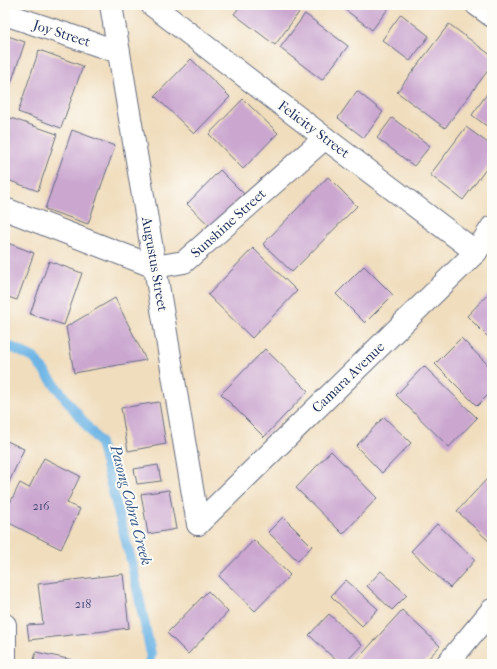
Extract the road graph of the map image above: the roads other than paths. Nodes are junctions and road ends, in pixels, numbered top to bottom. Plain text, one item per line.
1 (111, 5) edge
2 (152, 5) edge
3 (478, 5) edge
4 (5, 14) edge
5 (492, 16) edge
6 (119, 52) junction
7 (324, 138) junction
8 (5, 209) edge
9 (492, 227) edge
10 (476, 252) junction
11 (155, 267) junction
12 (198, 524) joint
13 (492, 610) edge
14 (5, 625) edge
15 (5, 658) edge
16 (446, 664) edge

1 - 6 street, Augustus Street
2 - 7 street, Felicity Street
3 - 5 street
4 - 6 street, Joy Street
6 - 11 street, Augustus Street
7 - 10 street, Felicity Street
7 - 11 street, Sunshine Street
8 - 11 street
9 - 10 street, Camara Avenue
10 - 12 street, Camara Avenue
11 - 12 street, Augustus Street
13 - 16 street
14 - 15 street

